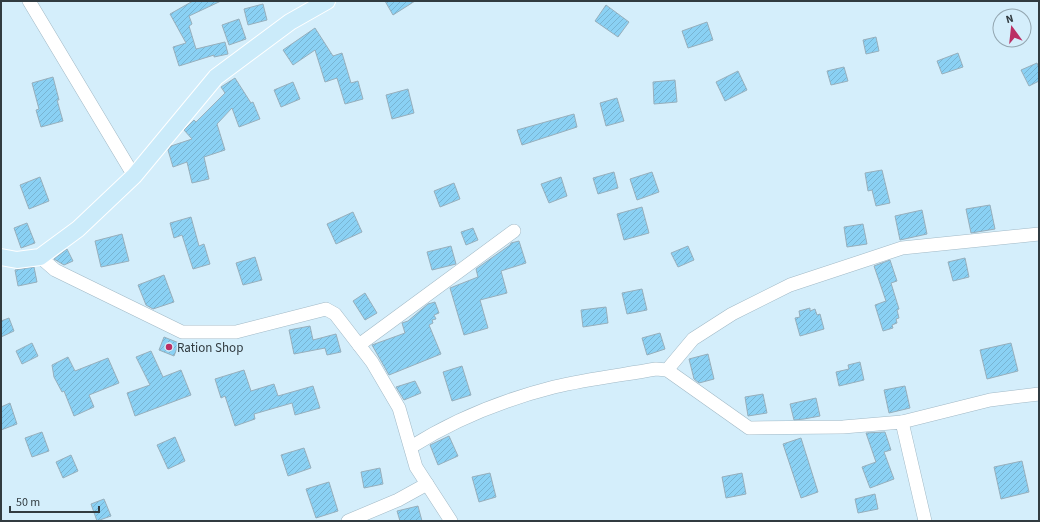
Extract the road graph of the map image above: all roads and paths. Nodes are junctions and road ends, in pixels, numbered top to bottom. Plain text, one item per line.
1 (29, 1) edge
2 (327, 1) edge
3 (134, 176) junction
4 (514, 231) dead end
5 (1039, 234) edge
6 (1, 257) edge
7 (40, 257) junction
8 (358, 345) junction
9 (667, 370) junction
10 (1039, 394) edge
11 (902, 422) junction
12 (411, 447) junction
13 (426, 484) junction
14 (348, 521) edge
15 (451, 521) edge
16 (925, 521) edge

1 - 3 street
2 - 3 main road
3 - 7 main road
4 - 8 street
5 - 9 street
6 - 7 main road
7 - 8 street
8 - 12 street
9 - 11 street
9 - 12 street
10 - 11 street
11 - 16 street
12 - 13 street
13 - 14 street
13 - 15 street

